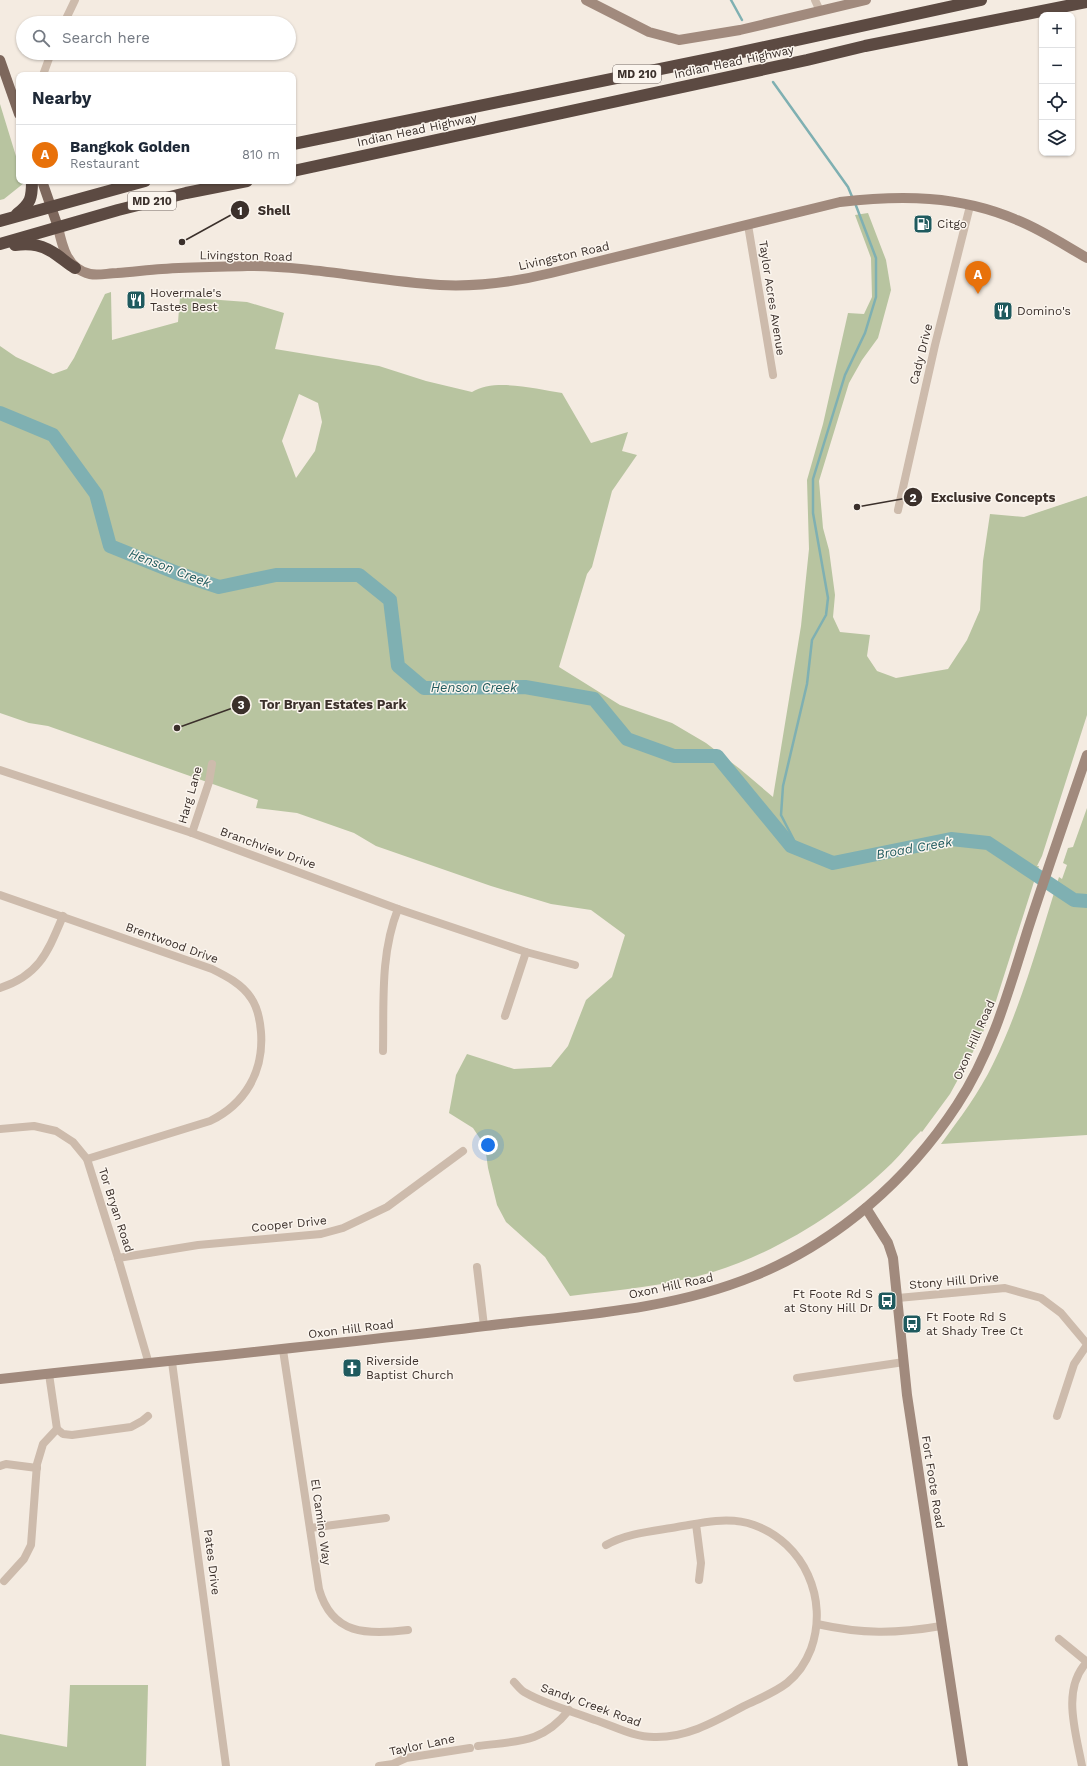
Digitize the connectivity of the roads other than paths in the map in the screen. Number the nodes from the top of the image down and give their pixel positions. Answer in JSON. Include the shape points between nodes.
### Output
{"nodes":[{"id":1,"x":75,"y":0,"type":"edge"},
{"id":2,"x":586,"y":0,"type":"edge"},
{"id":3,"x":815,"y":0,"type":"edge"},
{"id":4,"x":981,"y":0,"type":"edge"},
{"id":5,"x":860,"y":1,"type":"edge"},
{"id":6,"x":1087,"y":2,"type":"edge"},
{"id":7,"x":820,"y":11,"type":"junction"},
{"id":8,"x":67,"y":16,"type":"edge"},
{"id":9,"x":0,"y":60,"type":"edge"},
{"id":10,"x":48,"y":60,"type":"edge"},
{"id":11,"x":44,"y":72,"type":"edge"},
{"id":12,"x":16,"y":105,"type":"edge"},
{"id":13,"x":296,"y":143,"type":"edge"},
{"id":14,"x":296,"y":170,"type":"edge"},
{"id":15,"x":32,"y":184,"type":"edge"},
{"id":16,"x":43,"y":184,"type":"edge"},
{"id":17,"x":134,"y":184,"type":"edge"},
{"id":18,"x":232,"y":184,"type":"edge"},
{"id":19,"x":970,"y":206,"type":"junction"},
{"id":20,"x":51,"y":207,"type":"junction"},
{"id":21,"x":14,"y":216,"type":"junction"},
{"id":22,"x":0,"y":221,"type":"edge"},
{"id":23,"x":748,"y":224,"type":"junction"},
{"id":24,"x":58,"y":227,"type":"junction"},
{"id":25,"x":0,"y":244,"type":"edge"},
{"id":26,"x":0,"y":247,"type":"edge"},
{"id":27,"x":1087,"y":258,"type":"edge"},
{"id":28,"x":75,"y":268,"type":"junction"},
{"id":29,"x":773,"y":375,"type":"dead end"},
{"id":30,"x":898,"y":510,"type":"dead end"},
{"id":31,"x":1087,"y":755,"type":"edge"},
{"id":32,"x":212,"y":764,"type":"dead end"},
{"id":33,"x":0,"y":770,"type":"edge"},
{"id":34,"x":192,"y":833,"type":"junction"},
{"id":35,"x":0,"y":894,"type":"edge"},
{"id":36,"x":398,"y":909,"type":"junction"},
{"id":37,"x":63,"y":916,"type":"junction"},
{"id":38,"x":526,"y":952,"type":"junction"},
{"id":39,"x":575,"y":966,"type":"dead end"},
{"id":40,"x":0,"y":988,"type":"edge"},
{"id":41,"x":505,"y":1016,"type":"dead end"},
{"id":42,"x":383,"y":1051,"type":"dead end"},
{"id":43,"x":0,"y":1129,"type":"edge"},
{"id":44,"x":463,"y":1151,"type":"dead end"},
{"id":45,"x":87,"y":1159,"type":"junction"},
{"id":46,"x":866,"y":1208,"type":"junction"},
{"id":47,"x":118,"y":1258,"type":"junction"},
{"id":48,"x":477,"y":1267,"type":"dead end"},
{"id":49,"x":898,"y":1298,"type":"junction"},
{"id":50,"x":484,"y":1326,"type":"junction"},
{"id":51,"x":1087,"y":1345,"type":"edge"},
{"id":52,"x":283,"y":1350,"type":"junction"},
{"id":53,"x":172,"y":1362,"type":"junction"},
{"id":54,"x":904,"y":1362,"type":"junction"},
{"id":55,"x":149,"y":1364,"type":"junction"},
{"id":56,"x":49,"y":1374,"type":"junction"},
{"id":57,"x":797,"y":1378,"type":"dead end"},
{"id":58,"x":0,"y":1379,"type":"edge"},
{"id":59,"x":148,"y":1416,"type":"dead end"},
{"id":60,"x":1057,"y":1416,"type":"dead end"},
{"id":61,"x":57,"y":1428,"type":"junction"},
{"id":62,"x":0,"y":1466,"type":"edge"},
{"id":63,"x":37,"y":1468,"type":"junction"},
{"id":64,"x":386,"y":1518,"type":"dead end"},
{"id":65,"x":696,"y":1524,"type":"junction"},
{"id":66,"x":310,"y":1528,"type":"junction"},
{"id":67,"x":606,"y":1545,"type":"dead end"},
{"id":68,"x":699,"y":1580,"type":"dead end"},
{"id":69,"x":4,"y":1581,"type":"dead end"},
{"id":70,"x":817,"y":1624,"type":"junction"},
{"id":71,"x":940,"y":1626,"type":"junction"},
{"id":72,"x":408,"y":1630,"type":"dead end"},
{"id":73,"x":1059,"y":1639,"type":"dead end"},
{"id":74,"x":1087,"y":1662,"type":"edge"},
{"id":75,"x":514,"y":1682,"type":"dead end"},
{"id":76,"x":569,"y":1710,"type":"junction"},
{"id":77,"x":393,"y":1765,"type":"edge"},
{"id":78,"x":226,"y":1766,"type":"edge"},
{"id":79,"x":379,"y":1766,"type":"edge"},
{"id":80,"x":963,"y":1766,"type":"edge"},
{"id":81,"x":1082,"y":1766,"type":"edge"}],
"edges":[{"from":1,"to":8,"type":"street"},
{"from":2,"to":7,"type":"main road","via":[[649,32],[679,40],[740,30]]},
{"from":3,"to":7,"type":"street"},
{"from":4,"to":13,"type":"highway","name":"Indian Head Highway","number":"MD 210","via":[[719,57]]},
{"from":5,"to":7,"type":"main road"},
{"from":6,"to":14,"type":"highway","name":"Indian Head Highway","number":"MD 210","via":[[865,46]]},
{"from":9,"to":12,"type":"main road"},
{"from":10,"to":11,"type":"street"},
{"from":15,"to":21,"type":"highway","via":[[32,197],[26,207]]},
{"from":16,"to":20,"type":"main road"},
{"from":17,"to":20,"type":"highway","number":"MD 210"},
{"from":18,"to":24,"type":"highway","number":"MD 210","via":[[186,193]]},
{"from":19,"to":23,"type":"main road","name":"Livingston Road","via":[[941,199],[914,197],[869,199]]},
{"from":19,"to":27,"type":"main road","name":"Livingston Road","via":[[1018,220]]},
{"from":19,"to":30,"type":"street","name":"Cady Drive"},
{"from":20,"to":21,"type":"highway","number":"MD 210"},
{"from":20,"to":24,"type":"main road"},
{"from":21,"to":22,"type":"highway","number":"MD 210"},
{"from":23,"to":28,"type":"main road","name":"Livingston Road","via":[[537,277],[487,284],[440,285],[249,266],[163,269],[103,275],[90,274]]},
{"from":23,"to":29,"type":"street","name":"Taylor Acres Avenue"},
{"from":24,"to":25,"type":"highway","number":"MD 210"},
{"from":24,"to":28,"type":"main road","via":[[61,244]]},
{"from":26,"to":28,"type":"highway","via":[[37,244]]},
{"from":31,"to":46,"type":"main road","name":"Oxon Hill Road","via":[[1001,1015],[970,1084],[937,1134]]},
{"from":32,"to":34,"type":"street","name":"Harg Lane","via":[[209,782]]},
{"from":33,"to":34,"type":"street","name":"Branchview Drive"},
{"from":34,"to":36,"type":"street","name":"Branchview Drive"},
{"from":35,"to":37,"type":"street","name":"Brentwood Drive"},
{"from":36,"to":38,"type":"street","name":"Branchview Drive"},
{"from":36,"to":42,"type":"street","via":[[387,948]]},
{"from":37,"to":40,"type":"street","via":[[46,952],[33,970],[20,980]]},
{"from":37,"to":45,"type":"street","name":"Brentwood Drive","via":[[193,961],[230,978],[251,997],[260,1024],[261,1057],[256,1073],[246,1093],[223,1115],[196,1126]]},
{"from":38,"to":39,"type":"street","name":"Branchview Drive"},
{"from":38,"to":41,"type":"street"},
{"from":43,"to":45,"type":"street","name":"Tor Bryan Road","via":[[34,1126],[56,1130],[73,1142]]},
{"from":44,"to":47,"type":"street","name":"Cooper Drive","via":[[387,1207],[343,1228],[321,1234],[198,1245]]},
{"from":45,"to":47,"type":"street","name":"Tor Bryan Road"},
{"from":46,"to":49,"type":"main road","name":"Fort Foote Road","via":[[888,1243],[893,1258]]},
{"from":46,"to":50,"type":"main road","name":"Oxon Hill Road","via":[[788,1260],[708,1293],[630,1309]]},
{"from":47,"to":55,"type":"street","name":"Tor Bryan Road"},
{"from":48,"to":50,"type":"street"},
{"from":49,"to":51,"type":"street","name":"Stony Hill Drive","via":[[1005,1288],[1041,1298],[1061,1313]]},
{"from":49,"to":54,"type":"main road","name":"Fort Foote Road"},
{"from":50,"to":52,"type":"main road","name":"Oxon Hill Road"},
{"from":51,"to":60,"type":"street","via":[[1074,1364]]},
{"from":52,"to":53,"type":"main road","name":"Oxon Hill Road"},
{"from":52,"to":66,"type":"street","name":"El Camino Way"},
{"from":53,"to":55,"type":"main road","name":"Oxon Hill Road"},
{"from":53,"to":78,"type":"street","name":"Pates Drive"},
{"from":54,"to":57,"type":"street"},
{"from":54,"to":71,"type":"main road","name":"Fort Foote Road"},
{"from":55,"to":56,"type":"main road","name":"Oxon Hill Road"},
{"from":56,"to":58,"type":"main road","name":"Oxon Hill Road"},
{"from":56,"to":61,"type":"street"},
{"from":59,"to":61,"type":"street","via":[[131,1427],[72,1435],[63,1434]]},
{"from":61,"to":63,"type":"street","via":[[43,1444]]},
{"from":62,"to":63,"type":"street","via":[[6,1464]]},
{"from":63,"to":69,"type":"street","via":[[31,1545],[24,1559]]},
{"from":64,"to":66,"type":"street"},
{"from":65,"to":67,"type":"street","name":"Sandy Creek Road","via":[[629,1536]]},
{"from":65,"to":68,"type":"street","via":[[701,1563]]},
{"from":65,"to":70,"type":"street","name":"Sandy Creek Road","via":[[716,1521],[743,1522],[759,1527],[780,1539],[798,1557],[811,1582],[815,1595]]},
{"from":66,"to":72,"type":"street","name":"El Camino Way","via":[[319,1589],[331,1616],[350,1628],[365,1631]]},
{"from":70,"to":71,"type":"street","via":[[860,1632],[911,1631]]},
{"from":70,"to":76,"type":"street","name":"Sandy Creek Road","via":[[806,1660],[787,1683],[692,1732],[672,1736],[642,1736]]},
{"from":71,"to":80,"type":"main road","name":"Fort Foote Road"},
{"from":73,"to":74,"type":"street"},
{"from":74,"to":81,"type":"street","via":[[1076,1677],[1072,1701]]},
{"from":75,"to":76,"type":"street","name":"Sandy Creek Road","via":[[524,1692]]},
{"from":76,"to":77,"type":"street","name":"Taylor Lane","via":[[556,1725],[539,1735],[513,1742],[406,1758]]},
{"from":77,"to":79,"type":"street","name":"Taylor Lane"}]}
